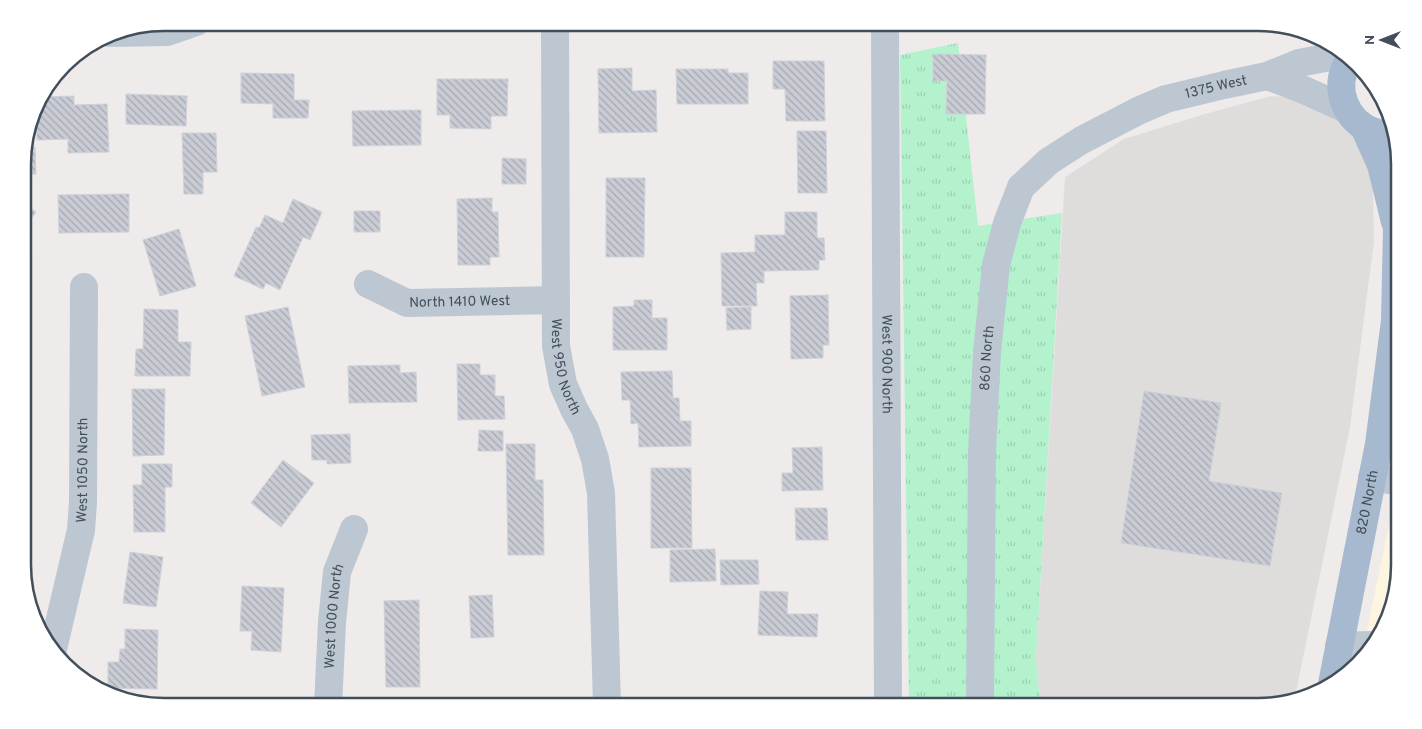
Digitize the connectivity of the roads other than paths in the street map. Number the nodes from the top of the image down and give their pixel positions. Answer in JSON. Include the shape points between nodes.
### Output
{"nodes":[{"id":1,"x":885,"y":31,"type":"edge"},
{"id":2,"x":154,"y":32,"type":"edge"},
{"id":3,"x":167,"y":32,"type":"edge"},
{"id":4,"x":555,"y":32,"type":"edge"},
{"id":5,"x":1335,"y":56,"type":"edge"},
{"id":6,"x":1347,"y":66,"type":"edge"},
{"id":7,"x":1267,"y":76,"type":"junction"},
{"id":8,"x":1166,"y":100,"type":"joint"},
{"id":9,"x":1346,"y":109,"type":"junction"},
{"id":10,"x":1365,"y":129,"type":"junction"},
{"id":11,"x":1387,"y":136,"type":"edge"},
{"id":12,"x":1391,"y":194,"type":"edge"},
{"id":13,"x":368,"y":284,"type":"dead end"},
{"id":14,"x":84,"y":287,"type":"dead end"},
{"id":15,"x":556,"y":300,"type":"junction"},
{"id":16,"x":1391,"y":350,"type":"edge"},
{"id":17,"x":1372,"y":478,"type":"junction"},
{"id":18,"x":1391,"y":480,"type":"edge"},
{"id":19,"x":354,"y":529,"type":"dead end"},
{"id":20,"x":55,"y":640,"type":"edge"},
{"id":21,"x":1354,"y":656,"type":"edge"},
{"id":22,"x":1339,"y":666,"type":"edge"},
{"id":23,"x":888,"y":697,"type":"edge"},
{"id":24,"x":980,"y":697,"type":"edge"},
{"id":25,"x":328,"y":698,"type":"edge"},
{"id":26,"x":607,"y":698,"type":"edge"}],
"edges":[{"from":1,"to":23,"type":"street","name":"West 900 North"},
{"from":2,"to":3,"type":"street"},
{"from":4,"to":15,"type":"street","name":"West 950 North"},
{"from":5,"to":7,"type":"street","name":"1375 West","via":[[1299,63]]},
{"from":6,"to":9,"type":"main road","via":[[1342,79]]},
{"from":7,"to":8,"type":"street","name":"1375 West"},
{"from":7,"to":9,"type":"street","name":"1375 West"},
{"from":8,"to":24,"type":"street","name":"860 North","via":[[1140,110],[1049,161],[1021,187],[1007,223],[996,265],[982,452]]},
{"from":9,"to":10,"type":"main road","name":"820 North"},
{"from":10,"to":11,"type":"main road","name":"820 North"},
{"from":10,"to":12,"type":"main road","name":"820 North"},
{"from":13,"to":15,"type":"street","name":"North 1410 West","via":[[407,303]]},
{"from":14,"to":20,"type":"street","name":"West 1050 North","via":[[81,530]]},
{"from":15,"to":26,"type":"street","name":"West 950 North","via":[[556,346],[563,384],[585,429],[601,493]]},
{"from":16,"to":17,"type":"main road","name":"820 North"},
{"from":17,"to":18,"type":"street"},
{"from":17,"to":22,"type":"main road","name":"820 North"},
{"from":19,"to":25,"type":"street","name":"West 1000 North","via":[[337,572]]},
{"from":21,"to":22,"type":"street"}]}
